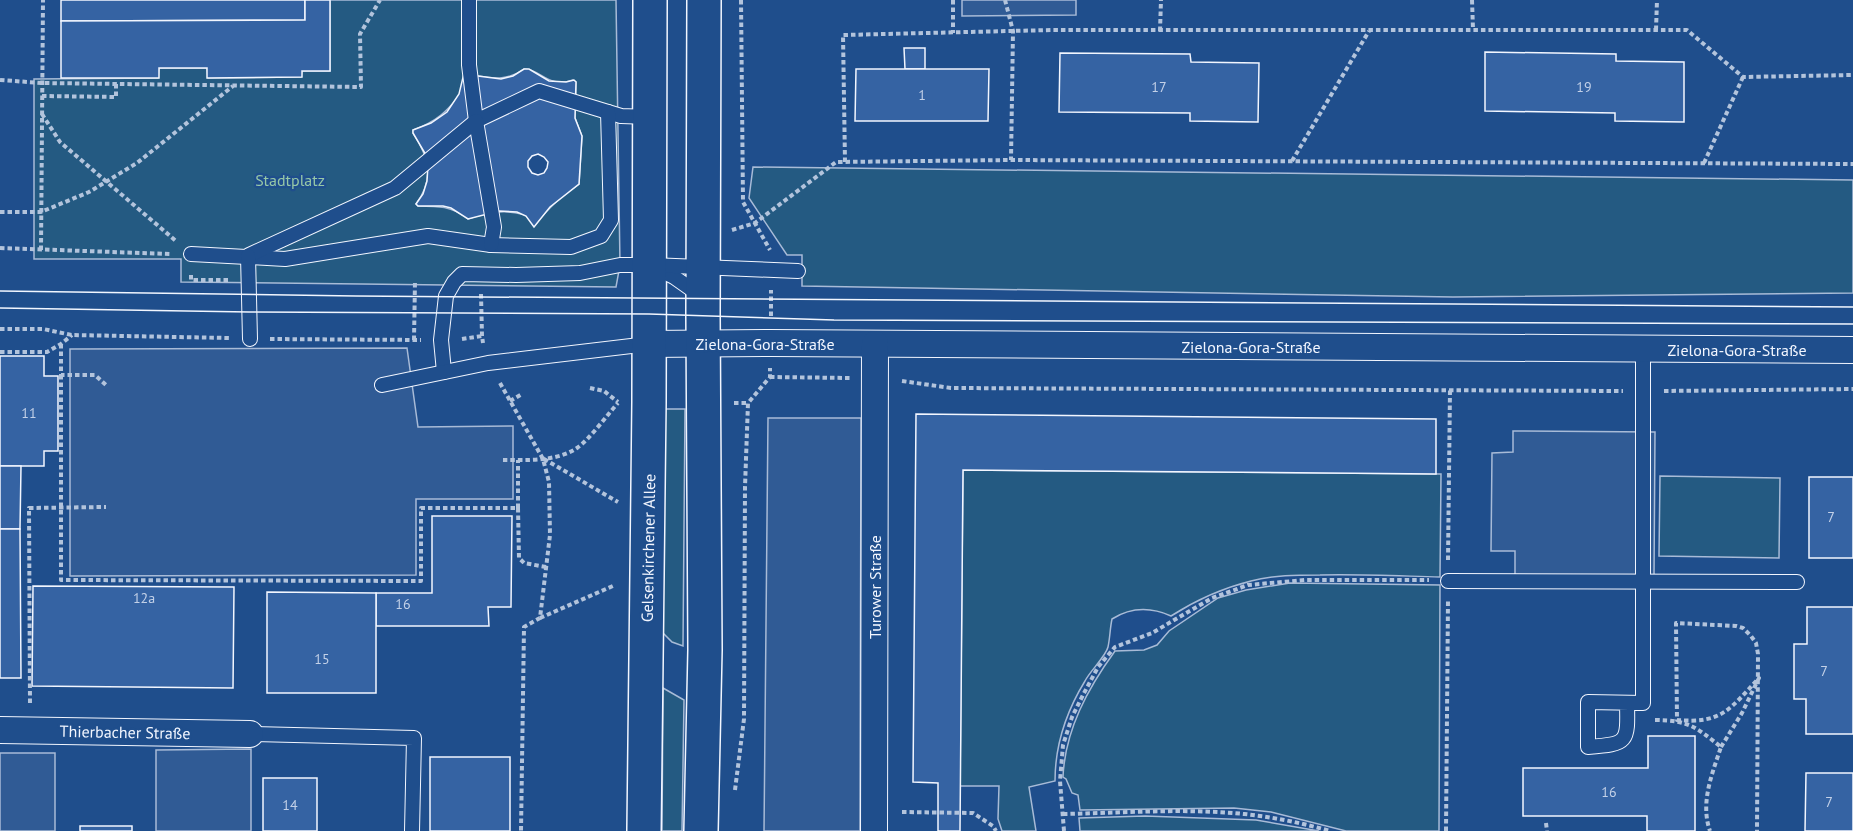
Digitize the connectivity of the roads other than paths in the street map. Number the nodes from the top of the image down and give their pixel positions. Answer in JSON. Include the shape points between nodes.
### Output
{"nodes":[{"id":1,"x":469,"y":0,"type":"edge"},
{"id":2,"x":650,"y":0,"type":"edge"},
{"id":3,"x":704,"y":0,"type":"edge"},
{"id":4,"x":608,"y":112,"type":"junction"},
{"id":5,"x":650,"y":117,"type":"junction"},
{"id":6,"x":476,"y":121,"type":"junction"},
{"id":7,"x":491,"y":245,"type":"junction"},
{"id":8,"x":191,"y":254,"type":"road end"},
{"id":9,"x":248,"y":256,"type":"junction"},
{"id":10,"x":650,"y":265,"type":"junction"},
{"id":11,"x":798,"y":271,"type":"dead end"},
{"id":12,"x":703,"y":282,"type":"junction"},
{"id":13,"x":250,"y":339,"type":"road end"},
{"id":14,"x":648,"y":344,"type":"junction"},
{"id":15,"x":704,"y":344,"type":"junction"},
{"id":16,"x":875,"y":344,"type":"junction"},
{"id":17,"x":1643,"y":350,"type":"junction"},
{"id":18,"x":1853,"y":350,"type":"edge"},
{"id":19,"x":444,"y":372,"type":"junction"},
{"id":20,"x":382,"y":385,"type":"dead end"},
{"id":21,"x":1448,"y":580,"type":"road end"},
{"id":22,"x":1644,"y":582,"type":"junction"},
{"id":23,"x":1797,"y":582,"type":"dead end"},
{"id":24,"x":1627,"y":703,"type":"junction"},
{"id":25,"x":0,"y":730,"type":"edge"},
{"id":26,"x":250,"y":734,"type":"joint"},
{"id":27,"x":874,"y":822,"type":"edge"},
{"id":28,"x":412,"y":831,"type":"edge"},
{"id":29,"x":644,"y":831,"type":"edge"},
{"id":30,"x":701,"y":831,"type":"edge"}],
"edges":[{"from":1,"to":6,"type":"lane","via":[[469,65]]},
{"from":2,"to":5,"type":"main road","name":"Gelsenkirchener Allee"},
{"from":3,"to":12,"type":"main road"},
{"from":4,"to":5,"type":"lane"},
{"from":4,"to":6,"type":"lane","via":[[539,91]]},
{"from":4,"to":7,"type":"lane","via":[[611,220],[601,236],[572,247]]},
{"from":5,"to":10,"type":"main road","name":"Gelsenkirchener Allee"},
{"from":6,"to":7,"type":"lane","via":[[494,227]]},
{"from":6,"to":9,"type":"lane","via":[[395,188]]},
{"from":7,"to":9,"type":"lane","via":[[428,236],[285,259]]},
{"from":8,"to":9,"type":"lane"},
{"from":9,"to":13,"type":"lane"},
{"from":10,"to":12,"type":"lane"},
{"from":10,"to":12,"type":"lane","via":[[674,277]]},
{"from":10,"to":14,"type":"main road","name":"Gelsenkirchener Allee"},
{"from":10,"to":19,"type":"lane","via":[[620,265],[580,273],[462,274],[446,296],[441,340]]},
{"from":11,"to":12,"type":"lane"},
{"from":12,"to":15,"type":"main road"},
{"from":14,"to":15,"type":"street","name":"Zielona-Gora-Straße"},
{"from":14,"to":19,"type":"lane"},
{"from":14,"to":29,"type":"main road","name":"Gelsenkirchener Allee"},
{"from":15,"to":16,"type":"street","name":"Zielona-Gora-Straße"},
{"from":15,"to":30,"type":"main road"},
{"from":16,"to":17,"type":"street","name":"Zielona-Gora-Straße"},
{"from":16,"to":27,"type":"street","name":"Turower Straße"},
{"from":17,"to":18,"type":"street","name":"Zielona-Gora-Straße"},
{"from":17,"to":22,"type":"lane"},
{"from":19,"to":20,"type":"lane"},
{"from":21,"to":22,"type":"lane"},
{"from":22,"to":23,"type":"lane"},
{"from":22,"to":24,"type":"lane","via":[[1643,703]]},
{"from":24,"to":24,"type":"lane","via":[[1588,702],[1588,747],[1617,745],[1627,732]]},
{"from":25,"to":26,"type":"street","name":"Thierbacher Straße"},
{"from":26,"to":28,"type":"lane","via":[[414,738]]}]}
